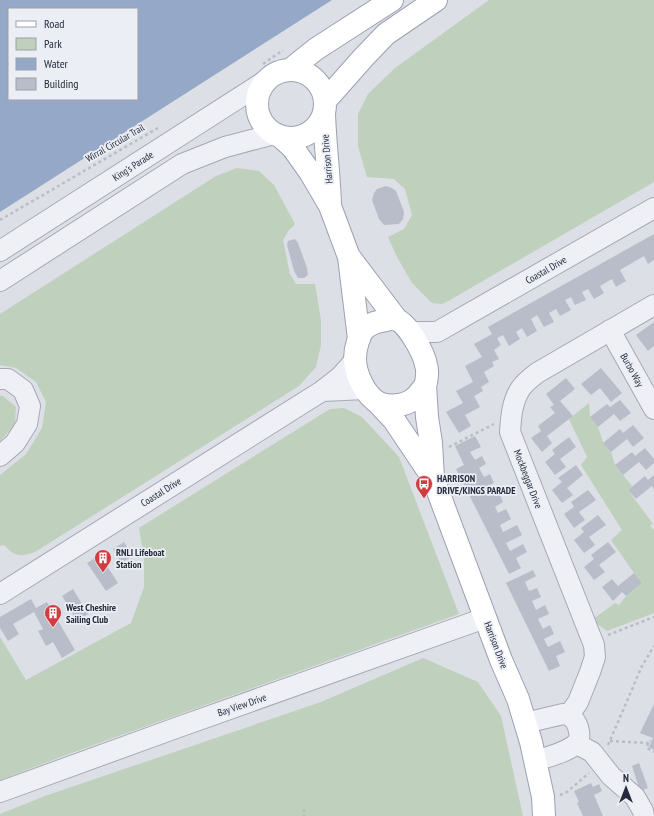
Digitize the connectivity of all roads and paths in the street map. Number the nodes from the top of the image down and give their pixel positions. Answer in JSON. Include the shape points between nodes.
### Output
{"nodes":[{"id":1,"x":392,"y":0,"type":"edge"},
{"id":2,"x":436,"y":0,"type":"edge"},
{"id":3,"x":291,"y":69,"type":"junction"},
{"id":4,"x":265,"y":81,"type":"junction"},
{"id":5,"x":325,"y":107,"type":"junction"},
{"id":6,"x":159,"y":127,"type":"dead end"},
{"id":7,"x":277,"y":135,"type":"junction"},
{"id":8,"x":330,"y":206,"type":"junction"},
{"id":9,"x":654,"y":208,"type":"edge"},
{"id":10,"x":0,"y":220,"type":"edge"},
{"id":11,"x":0,"y":251,"type":"edge"},
{"id":12,"x":349,"y":257,"type":"junction"},
{"id":13,"x":0,"y":281,"type":"edge"},
{"id":14,"x":654,"y":305,"type":"edge"},
{"id":15,"x":403,"y":326,"type":"junction"},
{"id":16,"x":610,"y":330,"type":"junction"},
{"id":17,"x":437,"y":332,"type":"junction"},
{"id":18,"x":359,"y":339,"type":"junction"},
{"id":19,"x":355,"y":360,"type":"junction"},
{"id":20,"x":426,"y":375,"type":"junction"},
{"id":21,"x":0,"y":378,"type":"edge"},
{"id":22,"x":322,"y":391,"type":"junction"},
{"id":23,"x":372,"y":396,"type":"junction"},
{"id":24,"x":654,"y":409,"type":"edge"},
{"id":25,"x":511,"y":416,"type":"junction"},
{"id":26,"x":0,"y":456,"type":"edge"},
{"id":27,"x":432,"y":456,"type":"junction"},
{"id":28,"x":433,"y":478,"type":"junction"},
{"id":29,"x":0,"y":594,"type":"edge"},
{"id":30,"x":654,"y":617,"type":"edge"},
{"id":31,"x":485,"y":618,"type":"junction"},
{"id":32,"x":592,"y":641,"type":"junction"},
{"id":33,"x":654,"y":646,"type":"edge"},
{"id":34,"x":568,"y":715,"type":"junction"},
{"id":35,"x":525,"y":723,"type":"junction"},
{"id":36,"x":610,"y":741,"type":"junction"},
{"id":37,"x":651,"y":741,"type":"dead end"},
{"id":38,"x":648,"y":743,"type":"junction"},
{"id":39,"x":577,"y":744,"type":"junction"},
{"id":40,"x":654,"y":752,"type":"edge"},
{"id":41,"x":535,"y":761,"type":"junction"},
{"id":42,"x":601,"y":763,"type":"junction"},
{"id":43,"x":0,"y":792,"type":"edge"},
{"id":44,"x":544,"y":809,"type":"edge"},
{"id":45,"x":304,"y":810,"type":"dead end"},
{"id":46,"x":304,"y":816,"type":"edge"},
{"id":47,"x":644,"y":816,"type":"edge"}],
"edges":[{"from":1,"to":3,"type":"main road","via":[[316,49]]},
{"from":2,"to":5,"type":"main road","via":[[386,34],[363,58]]},
{"from":3,"to":4,"type":"main road","via":[[272,74]]},
{"from":3,"to":5,"type":"main road","via":[[310,75],[318,82],[323,91]]},
{"from":4,"to":7,"type":"main road","via":[[257,99],[257,109],[266,127]]},
{"from":4,"to":11,"type":"street","name":"King's Parade"},
{"from":5,"to":7,"type":"main road","via":[[319,123],[312,131],[291,138]]},
{"from":5,"to":8,"type":"main road","name":"Harrison Drive"},
{"from":6,"to":10,"type":"path","name":"Wirral Circular Trail"},
{"from":7,"to":8,"type":"main road","name":"Harrison Drive","via":[[293,148]]},
{"from":7,"to":13,"type":"street","via":[[225,147],[182,164]]},
{"from":8,"to":12,"type":"main road","name":"Harrison Drive"},
{"from":9,"to":17,"type":"street","name":"Coastal Drive"},
{"from":12,"to":15,"type":"main road","name":"Harrison Drive"},
{"from":12,"to":18,"type":"main road","name":"Harrison Drive"},
{"from":14,"to":16,"type":"street","name":"Mockbeggar Drive"},
{"from":15,"to":17,"type":"street","name":"Coastal Drive"},
{"from":15,"to":18,"type":"main road","via":[[391,319],[377,321],[363,330]]},
{"from":15,"to":20,"type":"main road","via":[[418,345]]},
{"from":16,"to":24,"type":"street","name":"Burbo Way"},
{"from":16,"to":25,"type":"street","name":"Mockbeggar Drive","via":[[537,373],[522,387],[515,399]]},
{"from":17,"to":20,"type":"street"},
{"from":18,"to":19,"type":"main road"},
{"from":19,"to":22,"type":"street","name":"Coastal Drive","via":[[340,377]]},
{"from":19,"to":23,"type":"main road","via":[[356,371]]},
{"from":20,"to":23,"type":"main road","via":[[415,398],[407,404],[388,406]]},
{"from":20,"to":27,"type":"main road","name":"Harrison Drive","via":[[427,417]]},
{"from":21,"to":26,"type":"street","via":[[8,379],[23,390],[30,406],[27,424],[15,444]]},
{"from":22,"to":23,"type":"street"},
{"from":22,"to":29,"type":"street","name":"Coastal Drive"},
{"from":23,"to":28,"type":"main road","name":"Harrison Drive","via":[[394,420]]},
{"from":25,"to":27,"type":"path"},
{"from":25,"to":32,"type":"street","name":"Mockbeggar Drive","via":[[510,432]]},
{"from":27,"to":28,"type":"main road","name":"Harrison Drive"},
{"from":28,"to":31,"type":"main road","name":"Harrison Drive"},
{"from":30,"to":32,"type":"path"},
{"from":31,"to":35,"type":"main road","name":"Harrison Drive","via":[[518,699]]},
{"from":31,"to":43,"type":"street","name":"Bay View Drive"},
{"from":32,"to":34,"type":"street","name":"Mockbeggar Drive","via":[[595,657],[578,702]]},
{"from":33,"to":36,"type":"path","via":[[642,666]]},
{"from":34,"to":35,"type":"street"},
{"from":34,"to":39,"type":"street","via":[[575,719],[580,738]]},
{"from":35,"to":41,"type":"main road","name":"Harrison Drive"},
{"from":36,"to":38,"type":"path"},
{"from":36,"to":42,"type":"path"},
{"from":37,"to":38,"type":"path"},
{"from":38,"to":40,"type":"path","via":[[647,748]]},
{"from":39,"to":41,"type":"street"},
{"from":39,"to":42,"type":"street","via":[[592,752]]},
{"from":41,"to":44,"type":"main road","name":"Harrison Drive"},
{"from":42,"to":44,"type":"path"},
{"from":42,"to":47,"type":"street","via":[[611,776],[635,797]]},
{"from":45,"to":46,"type":"path"}]}
